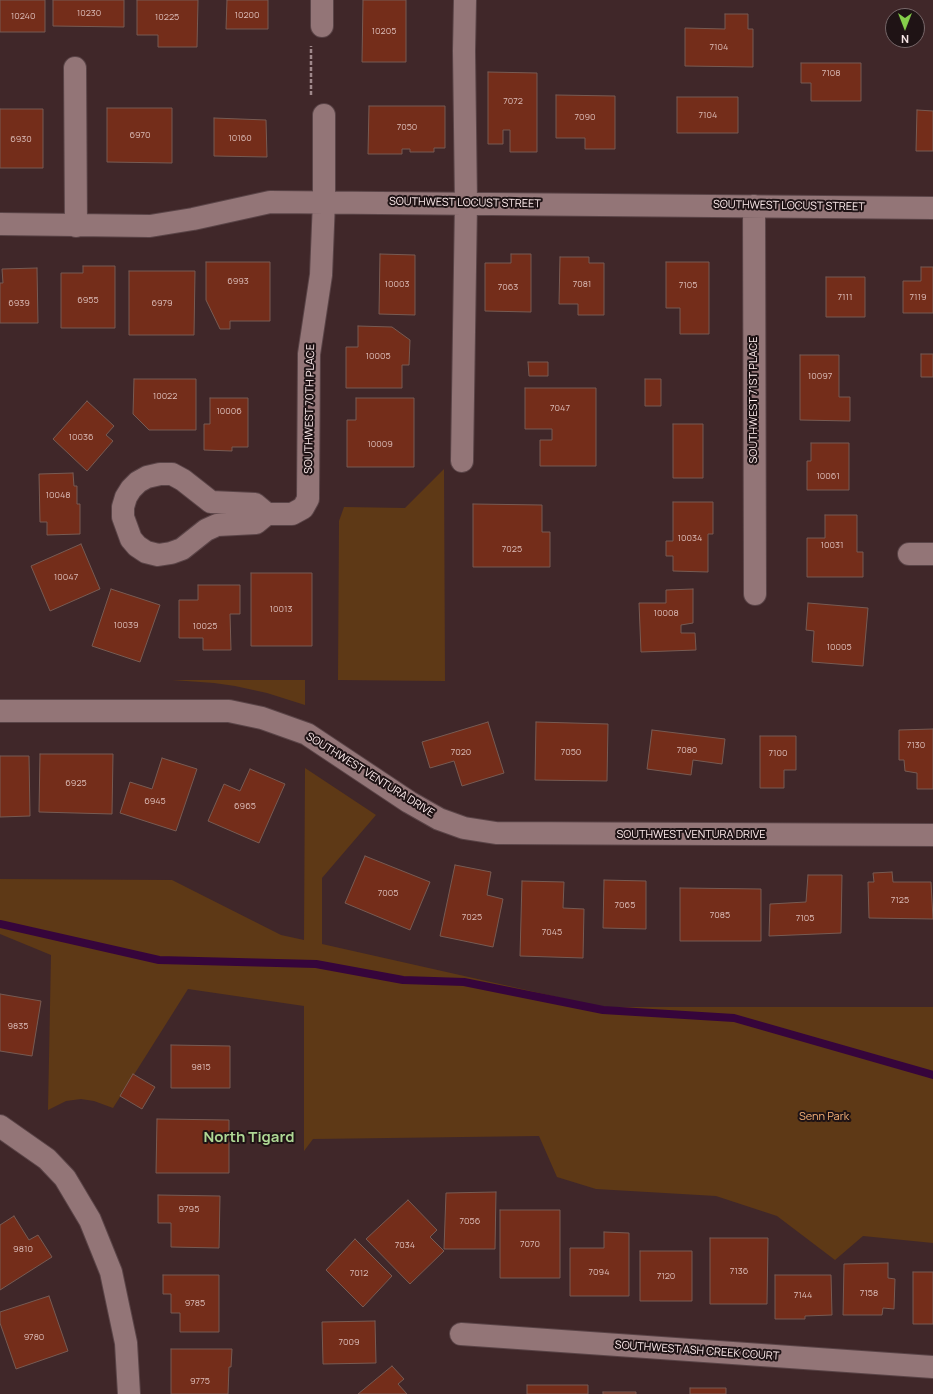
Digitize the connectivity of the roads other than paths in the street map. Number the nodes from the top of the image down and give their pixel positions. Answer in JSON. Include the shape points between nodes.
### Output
{"nodes":[{"id":1,"x":322,"y":0,"type":"edge"},
{"id":2,"x":465,"y":0,"type":"edge"},
{"id":3,"x":322,"y":26,"type":"road end"},
{"id":4,"x":75,"y":68,"type":"dead end"},
{"id":5,"x":324,"y":115,"type":"road end"},
{"id":6,"x":324,"y":201,"type":"junction"},
{"id":7,"x":466,"y":203,"type":"junction"},
{"id":8,"x":754,"y":206,"type":"junction"},
{"id":9,"x":933,"y":208,"type":"edge"},
{"id":10,"x":0,"y":224,"type":"edge"},
{"id":11,"x":76,"y":226,"type":"junction"},
{"id":12,"x":462,"y":461,"type":"dead end"},
{"id":13,"x":267,"y":514,"type":"junction"},
{"id":14,"x":909,"y":554,"type":"dead end"},
{"id":15,"x":933,"y":554,"type":"edge"},
{"id":16,"x":755,"y":594,"type":"dead end"},
{"id":17,"x":0,"y":711,"type":"edge"},
{"id":18,"x":933,"y":835,"type":"edge"},
{"id":19,"x":0,"y":1126,"type":"edge"},
{"id":20,"x":461,"y":1334,"type":"dead end"},
{"id":21,"x":933,"y":1367,"type":"edge"},
{"id":22,"x":128,"y":1394,"type":"edge"}],
"edges":[{"from":1,"to":3,"type":"street"},
{"from":2,"to":7,"type":"street"},
{"from":4,"to":11,"type":"street"},
{"from":5,"to":6,"type":"street","name":"SOUTHWEST 70TH PLACE"},
{"from":6,"to":7,"type":"street","name":"SOUTHWEST LOCUST STREET"},
{"from":6,"to":11,"type":"street","name":"SOUTHWEST LOCUST STREET","via":[[270,202],[150,226]]},
{"from":6,"to":13,"type":"street","name":"SOUTHWEST 70TH PLACE","via":[[321,275],[309,354],[308,499],[303,508],[292,514]]},
{"from":7,"to":8,"type":"street","name":"SOUTHWEST LOCUST STREET"},
{"from":7,"to":12,"type":"street"},
{"from":8,"to":9,"type":"street","name":"SOUTHWEST LOCUST STREET"},
{"from":8,"to":16,"type":"street","name":"SOUTHWEST 71ST PLACE"},
{"from":10,"to":11,"type":"street","name":"SOUTHWEST LOCUST STREET"},
{"from":13,"to":13,"type":"street","name":"SOUTHWEST 70TH PLACE","via":[[254,504],[211,502],[183,480],[172,474],[160,474],[147,477],[131,489],[124,502],[122,517],[131,539],[137,546],[158,555],[182,549],[202,532],[217,525],[256,523]]},
{"from":14,"to":15,"type":"street"},
{"from":17,"to":18,"type":"street","name":"SOUTHWEST VENTURA DRIVE","via":[[229,711],[262,718],[307,734],[439,819],[464,828],[496,833]]},
{"from":19,"to":22,"type":"street","via":[[47,1159],[65,1178],[90,1220],[111,1272],[126,1344]]},
{"from":20,"to":21,"type":"street","name":"SOUTHWEST ASH CREEK COURT"}]}
